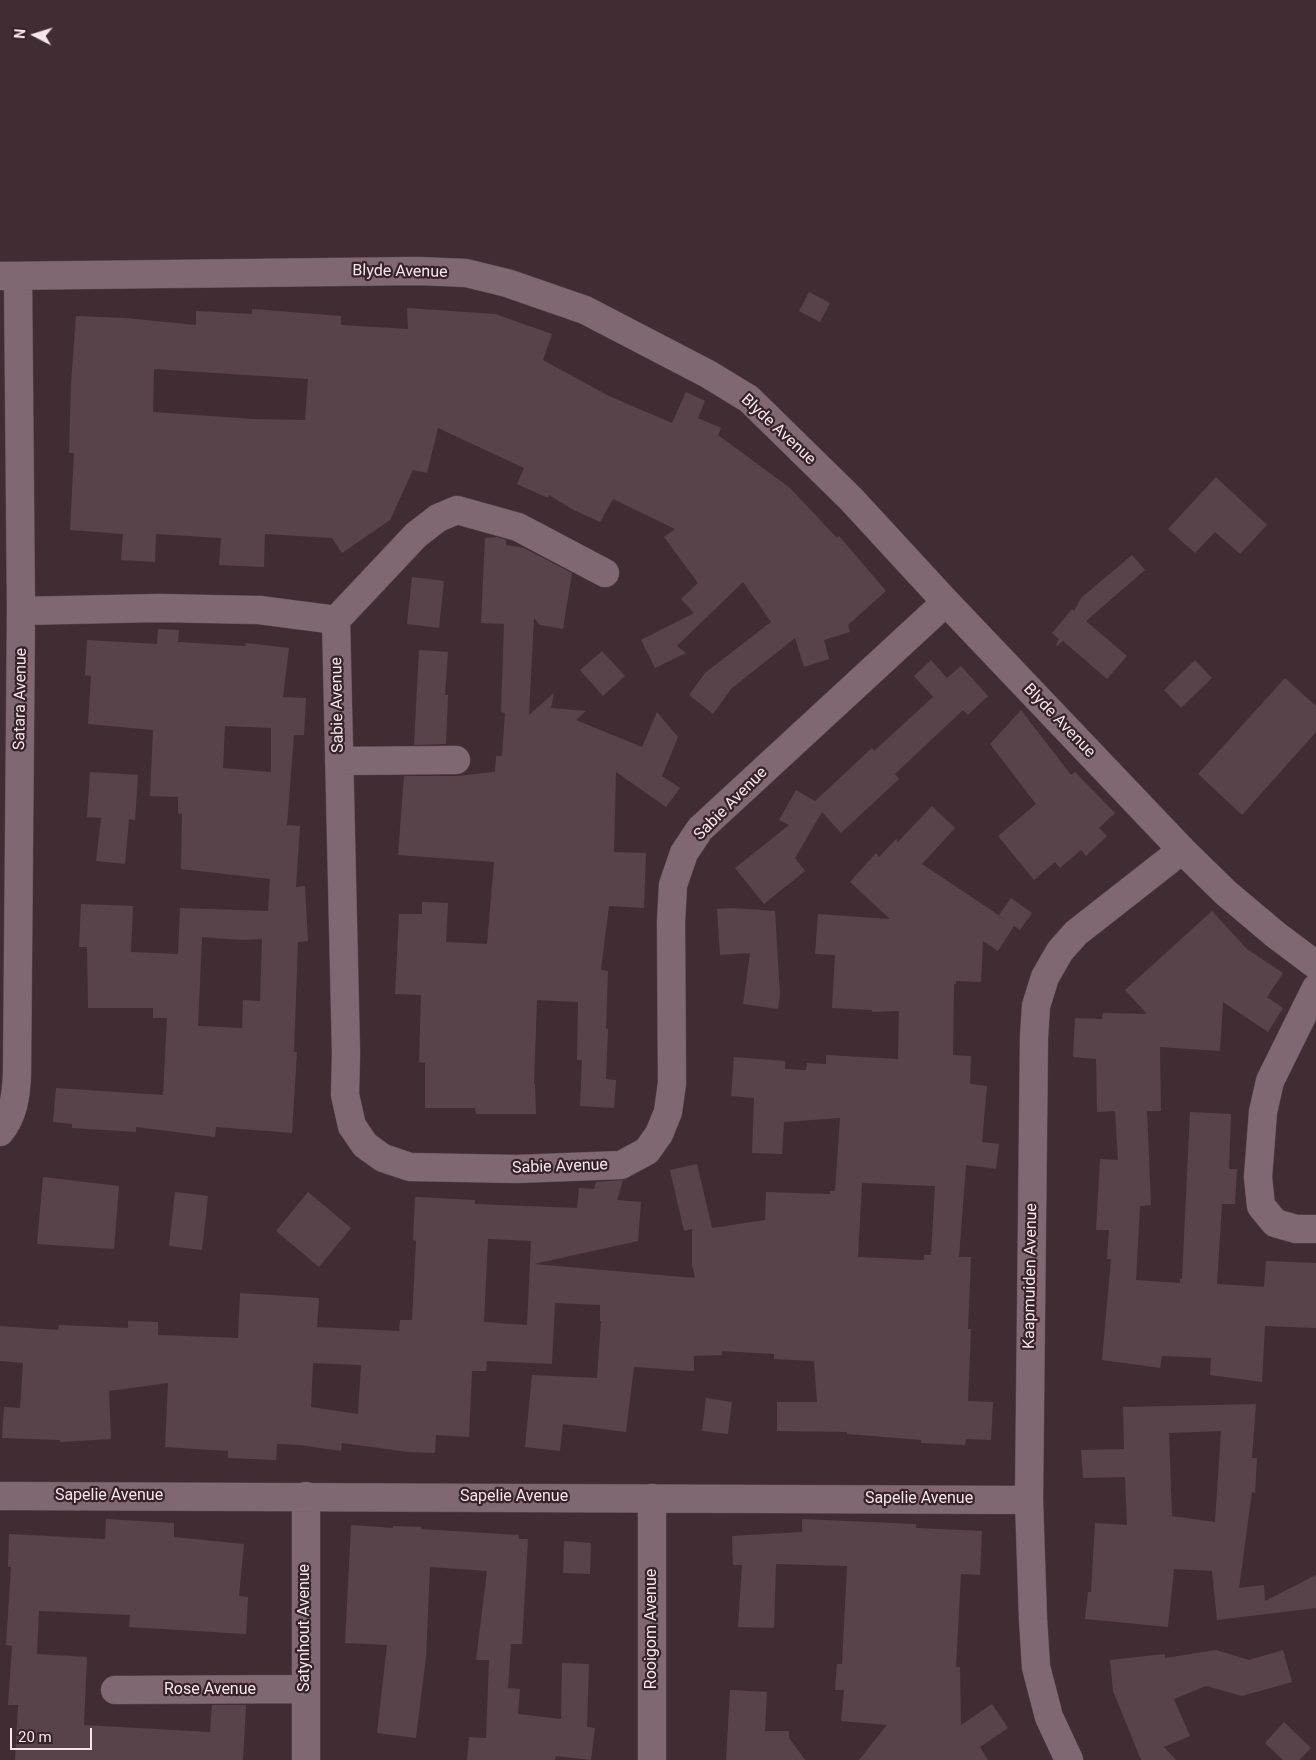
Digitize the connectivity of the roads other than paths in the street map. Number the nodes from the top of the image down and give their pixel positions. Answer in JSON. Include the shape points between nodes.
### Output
{"nodes":[{"id":1,"x":9,"y":276,"type":"edge"},
{"id":2,"x":605,"y":573,"type":"dead end"},
{"id":3,"x":946,"y":602,"type":"junction"},
{"id":4,"x":22,"y":611,"type":"junction"},
{"id":5,"x":336,"y":620,"type":"junction"},
{"id":6,"x":456,"y":760,"type":"dead end"},
{"id":7,"x":339,"y":761,"type":"junction"},
{"id":8,"x":1182,"y":850,"type":"junction"},
{"id":9,"x":1316,"y":965,"type":"edge"},
{"id":10,"x":1316,"y":988,"type":"edge"},
{"id":11,"x":4,"y":1127,"type":"edge"},
{"id":12,"x":1316,"y":1229,"type":"edge"},
{"id":13,"x":0,"y":1496,"type":"edge"},
{"id":14,"x":306,"y":1496,"type":"junction"},
{"id":15,"x":652,"y":1498,"type":"junction"},
{"id":16,"x":1029,"y":1500,"type":"junction"},
{"id":17,"x":115,"y":1690,"type":"dead end"},
{"id":18,"x":305,"y":1690,"type":"junction"},
{"id":19,"x":306,"y":1760,"type":"edge"},
{"id":20,"x":652,"y":1760,"type":"edge"},
{"id":21,"x":1069,"y":1760,"type":"edge"}],
"edges":[{"from":1,"to":3,"type":"street","name":"Blyde Avenue","via":[[418,271],[466,273],[537,292],[585,310],[749,399],[851,499]]},
{"from":1,"to":4,"type":"street","name":"Satara Avenue"},
{"from":2,"to":5,"type":"street","via":[[518,527],[457,510],[438,518],[416,535]]},
{"from":3,"to":7,"type":"street","name":"Sabie Avenue","via":[[700,829],[684,853],[673,885],[672,1083],[668,1112],[659,1134],[647,1151],[621,1165],[517,1169],[410,1167],[383,1158],[365,1145],[352,1126],[345,1095]]},
{"from":3,"to":8,"type":"street","name":"Blyde Avenue"},
{"from":4,"to":5,"type":"street","via":[[259,610]]},
{"from":4,"to":11,"type":"street","name":"Satara Avenue","via":[[16,1096]]},
{"from":5,"to":7,"type":"street","name":"Sabie Avenue"},
{"from":6,"to":7,"type":"street"},
{"from":8,"to":9,"type":"street","name":"Blyde Avenue","via":[[1226,893]]},
{"from":8,"to":16,"type":"street","name":"Kaapmuiden Avenue","via":[[1076,933],[1060,951],[1045,977],[1036,1006]]},
{"from":10,"to":12,"type":"street","via":[[1270,1081],[1263,1112],[1258,1177],[1261,1206],[1275,1223]]},
{"from":13,"to":14,"type":"street","name":"Sapelie Avenue"},
{"from":14,"to":15,"type":"street","name":"Sapelie Avenue"},
{"from":14,"to":18,"type":"street","name":"Satynhout Avenue"},
{"from":15,"to":16,"type":"street","name":"Sapelie Avenue"},
{"from":15,"to":20,"type":"street","name":"Rooigom Avenue"},
{"from":16,"to":21,"type":"street","name":"Kaapmuiden Avenue","via":[[1036,1667],[1049,1717]]},
{"from":17,"to":18,"type":"street","name":"Rose Avenue"},
{"from":18,"to":19,"type":"street","name":"Satynhout Avenue"}]}
